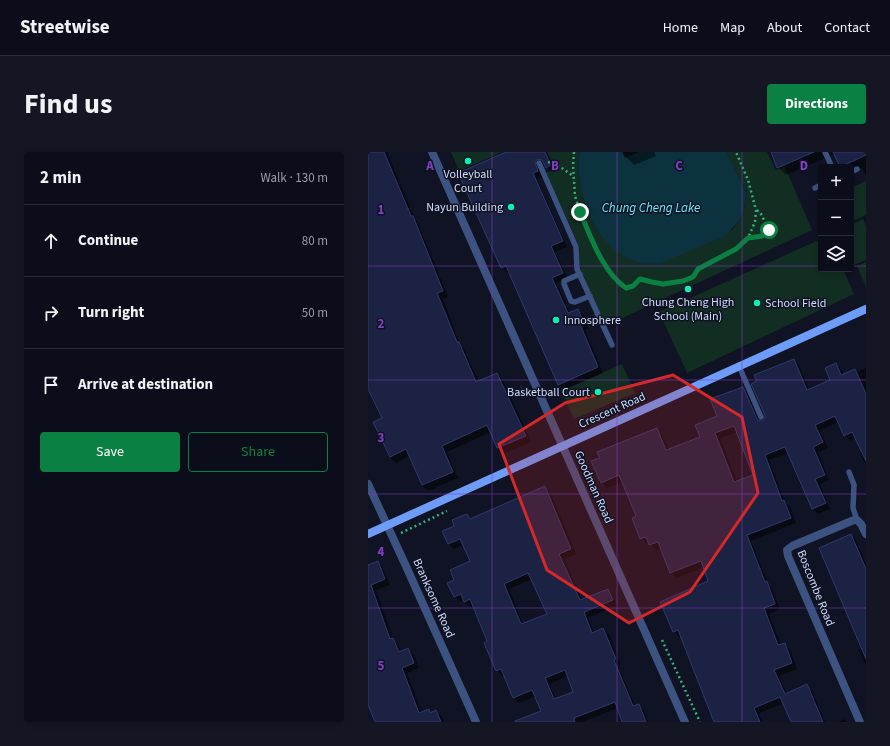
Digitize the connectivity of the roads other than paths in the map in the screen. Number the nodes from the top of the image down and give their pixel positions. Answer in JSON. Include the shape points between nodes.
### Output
{"nodes":[{"id":1,"x":432,"y":152,"type":"edge"},
{"id":2,"x":826,"y":152,"type":"edge"},
{"id":3,"x":538,"y":163,"type":"dead end"},
{"id":4,"x":831,"y":164,"type":"edge"},
{"id":5,"x":857,"y":169,"type":"dead end"},
{"id":6,"x":854,"y":170,"type":"edge"},
{"id":7,"x":580,"y":274,"type":"junction"},
{"id":8,"x":590,"y":296,"type":"junction"},
{"id":9,"x":866,"y":309,"type":"edge"},
{"id":10,"x":612,"y":345,"type":"dead end"},
{"id":11,"x":739,"y":366,"type":"junction"},
{"id":12,"x":761,"y":418,"type":"dead end"},
{"id":13,"x":563,"y":446,"type":"junction"},
{"id":14,"x":849,"y":472,"type":"dead end"},
{"id":15,"x":368,"y":484,"type":"edge"},
{"id":16,"x":857,"y":520,"type":"junction"},
{"id":17,"x":387,"y":525,"type":"junction"},
{"id":18,"x":368,"y":534,"type":"edge"},
{"id":19,"x":866,"y":534,"type":"edge"},
{"id":20,"x":476,"y":722,"type":"edge"},
{"id":21,"x":685,"y":722,"type":"edge"},
{"id":22,"x":860,"y":722,"type":"edge"}],
"edges":[{"from":1,"to":13,"type":"street","name":"Goodman Road"},
{"from":2,"to":4,"type":"lane"},
{"from":3,"to":7,"type":"lane","via":[[576,247]]},
{"from":5,"to":6,"type":"lane"},
{"from":7,"to":8,"type":"lane"},
{"from":7,"to":8,"type":"lane","via":[[564,281],[571,301],[576,302]]},
{"from":8,"to":10,"type":"lane"},
{"from":9,"to":11,"type":"street","name":"Crescent Road"},
{"from":11,"to":12,"type":"lane"},
{"from":11,"to":13,"type":"street","name":"Crescent Road"},
{"from":13,"to":17,"type":"street","name":"Crescent Road"},
{"from":13,"to":21,"type":"street","name":"Goodman Road"},
{"from":14,"to":16,"type":"lane","via":[[854,485],[853,508]]},
{"from":15,"to":17,"type":"street","name":"Branksome Road"},
{"from":16,"to":19,"type":"street","via":[[862,524]]},
{"from":16,"to":22,"type":"street","name":"Boscombe Road","via":[[792,546],[788,548],[787,553]]},
{"from":17,"to":18,"type":"street","name":"Crescent Road"},
{"from":17,"to":20,"type":"street","name":"Branksome Road"}]}
